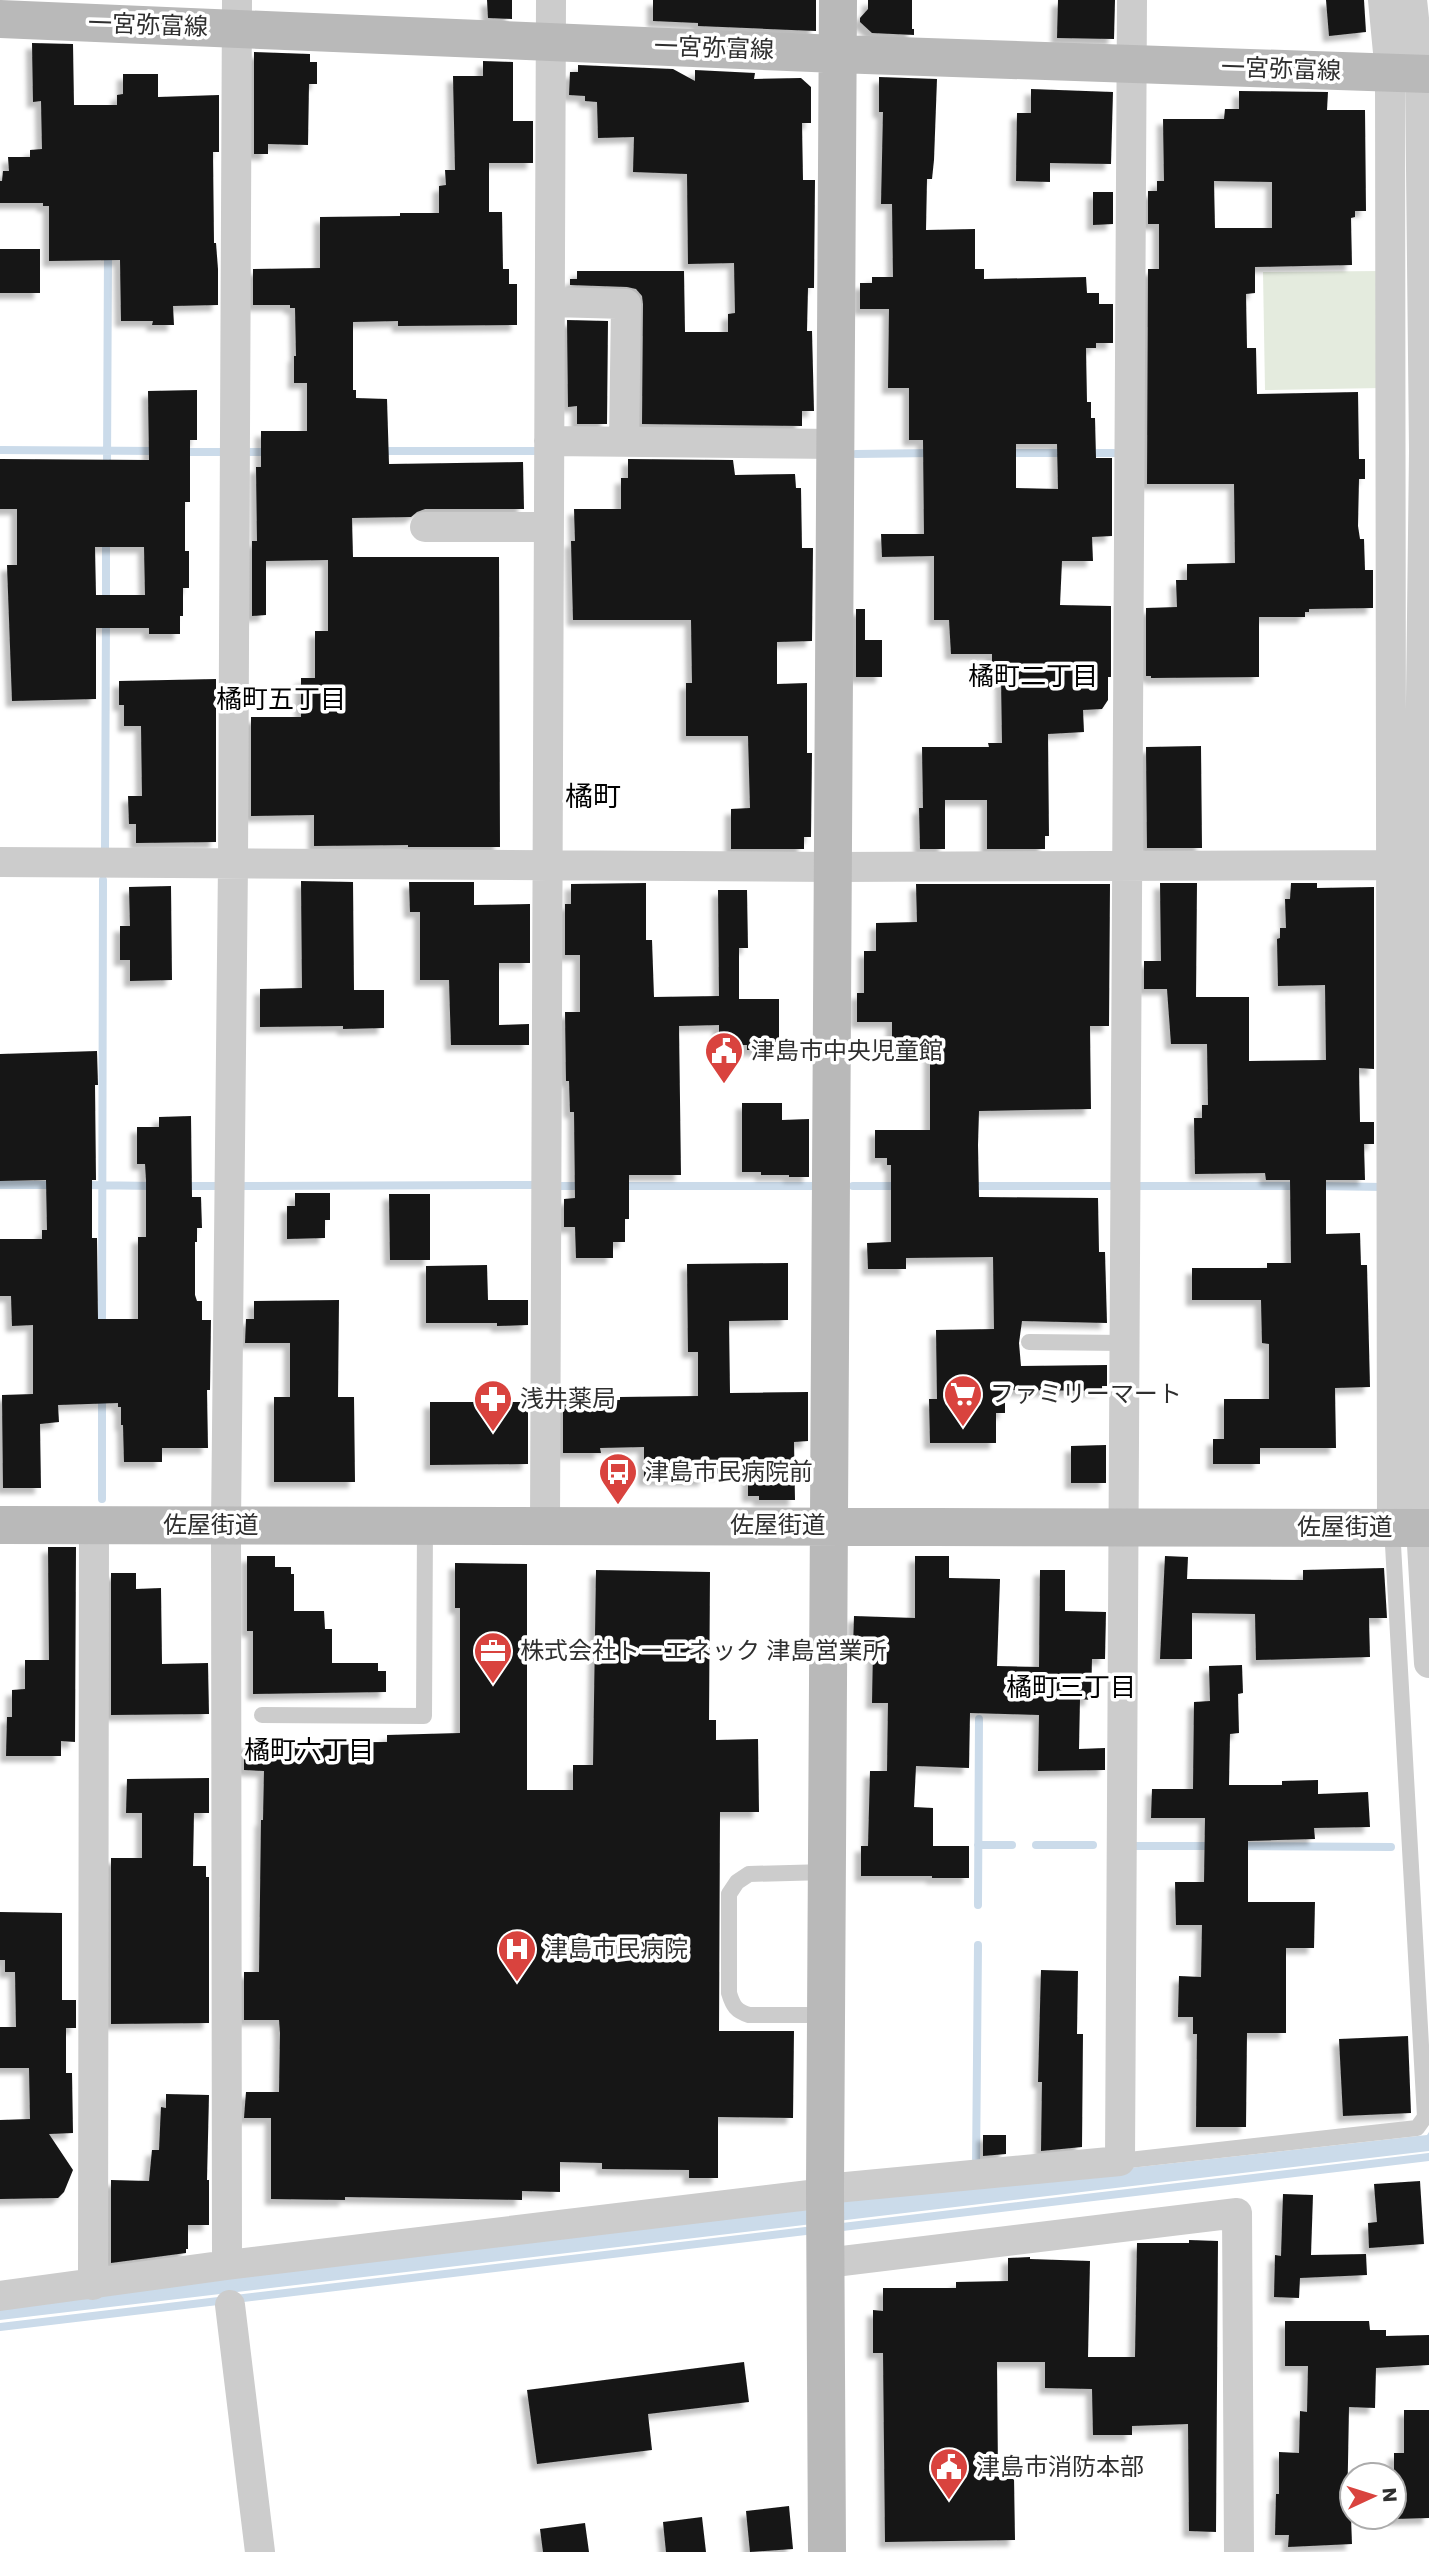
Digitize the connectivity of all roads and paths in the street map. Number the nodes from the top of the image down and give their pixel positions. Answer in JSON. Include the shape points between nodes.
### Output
{"nodes":[{"id":1,"x":551,"y":0,"type":"edge"},
{"id":2,"x":838,"y":0,"type":"edge"},
{"id":3,"x":1132,"y":0,"type":"edge"},
{"id":4,"x":1383,"y":0,"type":"edge"},
{"id":5,"x":1412,"y":0,"type":"edge"},
{"id":6,"x":237,"y":14,"type":"edge"},
{"id":7,"x":0,"y":19,"type":"edge"},
{"id":8,"x":551,"y":41,"type":"junction"},
{"id":9,"x":838,"y":54,"type":"junction"},
{"id":10,"x":1132,"y":64,"type":"junction"},
{"id":11,"x":1413,"y":74,"type":"edge"},
{"id":12,"x":551,"y":302,"type":"junction"},
{"id":13,"x":550,"y":441,"type":"junction"},
{"id":14,"x":624,"y":442,"type":"junction"},
{"id":15,"x":836,"y":444,"type":"junction"},
{"id":16,"x":425,"y":527,"type":"dead end"},
{"id":17,"x":548,"y":527,"type":"junction"},
{"id":18,"x":0,"y":862,"type":"edge"},
{"id":19,"x":233,"y":863,"type":"junction"},
{"id":20,"x":546,"y":864,"type":"junction"},
{"id":21,"x":1413,"y":865,"type":"edge"},
{"id":22,"x":1128,"y":866,"type":"junction"},
{"id":23,"x":834,"y":867,"type":"junction"},
{"id":24,"x":1029,"y":1342,"type":"dead end"},
{"id":25,"x":1125,"y":1343,"type":"junction"},
{"id":26,"x":0,"y":1524,"type":"edge"},
{"id":27,"x":94,"y":1524,"type":"junction"},
{"id":28,"x":226,"y":1524,"type":"junction"},
{"id":29,"x":425,"y":1525,"type":"junction"},
{"id":30,"x":545,"y":1525,"type":"junction"},
{"id":31,"x":829,"y":1525,"type":"junction"},
{"id":32,"x":1124,"y":1527,"type":"junction"},
{"id":33,"x":1414,"y":1528,"type":"edge"},
{"id":34,"x":1429,"y":1663,"type":"edge"},
{"id":35,"x":262,"y":1715,"type":"dead end"},
{"id":36,"x":827,"y":1872,"type":"junction"},
{"id":37,"x":826,"y":2015,"type":"junction"},
{"id":38,"x":1120,"y":2161,"type":"junction"},
{"id":39,"x":825,"y":2191,"type":"junction"},
{"id":40,"x":826,"y":2249,"type":"junction"},
{"id":41,"x":227,"y":2265,"type":"junction"},
{"id":42,"x":93,"y":2285,"type":"junction"},
{"id":43,"x":0,"y":2296,"type":"edge"},
{"id":44,"x":230,"y":2305,"type":"dead end"},
{"id":45,"x":260,"y":2552,"type":"edge"},
{"id":46,"x":827,"y":2552,"type":"edge"},
{"id":47,"x":1239,"y":2552,"type":"edge"}],
"edges":[{"from":1,"to":8,"type":"street"},
{"from":2,"to":9,"type":"street"},
{"from":3,"to":10,"type":"street"},
{"from":4,"to":11,"type":"street"},
{"from":5,"to":11,"type":"street"},
{"from":6,"to":7,"type":"street","name":"一宮弥富線"},
{"from":6,"to":8,"type":"street","name":"一宮弥富線"},
{"from":6,"to":19,"type":"street"},
{"from":8,"to":9,"type":"street","name":"一宮弥富線"},
{"from":8,"to":12,"type":"street"},
{"from":9,"to":10,"type":"street","name":"一宮弥富線"},
{"from":9,"to":15,"type":"street"},
{"from":10,"to":11,"type":"street","name":"一宮弥富線"},
{"from":10,"to":22,"type":"street"},
{"from":11,"to":21,"type":"street","via":[[1424,514]]},
{"from":12,"to":13,"type":"street"},
{"from":12,"to":14,"type":"street","via":[[626,304]]},
{"from":13,"to":14,"type":"street"},
{"from":13,"to":17,"type":"street"},
{"from":14,"to":15,"type":"street"},
{"from":15,"to":23,"type":"street"},
{"from":16,"to":17,"type":"street"},
{"from":17,"to":20,"type":"street"},
{"from":18,"to":19,"type":"street"},
{"from":19,"to":20,"type":"street"},
{"from":19,"to":28,"type":"street"},
{"from":20,"to":23,"type":"street"},
{"from":20,"to":30,"type":"street"},
{"from":21,"to":22,"type":"street"},
{"from":21,"to":33,"type":"street"},
{"from":22,"to":23,"type":"street"},
{"from":22,"to":25,"type":"street"},
{"from":23,"to":31,"type":"street"},
{"from":24,"to":25,"type":"lane"},
{"from":25,"to":32,"type":"street"},
{"from":26,"to":27,"type":"street","name":"佐屋街道"},
{"from":27,"to":28,"type":"street","name":"佐屋街道"},
{"from":27,"to":42,"type":"street"},
{"from":28,"to":29,"type":"street","name":"佐屋街道"},
{"from":28,"to":41,"type":"street"},
{"from":29,"to":30,"type":"street","name":"佐屋街道"},
{"from":29,"to":35,"type":"lane","via":[[424,1716]]},
{"from":30,"to":31,"type":"street","name":"佐屋街道"},
{"from":31,"to":32,"type":"street","name":"佐屋街道"},
{"from":31,"to":36,"type":"street"},
{"from":32,"to":33,"type":"street","name":"佐屋街道"},
{"from":32,"to":38,"type":"street"},
{"from":33,"to":34,"type":"street","name":"佐屋街道"},
{"from":33,"to":38,"type":"lane","via":[[1425,2117],[1417,2128]]},
{"from":36,"to":37,"type":"street"},
{"from":36,"to":37,"type":"lane","via":[[749,1874],[729,1895],[728,1912],[732,2005],[749,2015]]},
{"from":37,"to":39,"type":"street"},
{"from":38,"to":39,"type":"street"},
{"from":39,"to":40,"type":"street"},
{"from":39,"to":41,"type":"street"},
{"from":40,"to":46,"type":"street"},
{"from":40,"to":47,"type":"street","via":[[1237,2213]]},
{"from":41,"to":42,"type":"street"},
{"from":42,"to":43,"type":"street"},
{"from":44,"to":45,"type":"street"}]}
